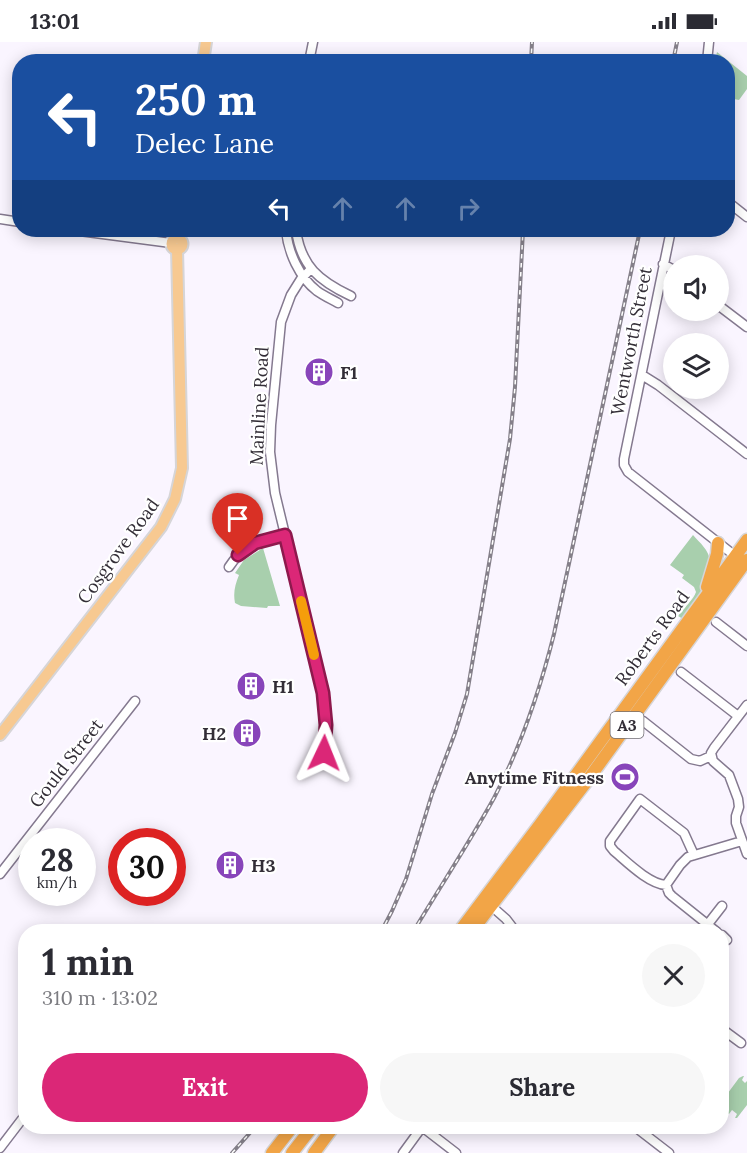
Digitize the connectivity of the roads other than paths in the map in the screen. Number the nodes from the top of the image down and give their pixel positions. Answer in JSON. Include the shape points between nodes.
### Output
{"nodes":[{"id":1,"x":145,"y":237,"type":"edge"},
{"id":2,"x":287,"y":237,"type":"edge"},
{"id":3,"x":297,"y":237,"type":"edge"},
{"id":4,"x":669,"y":237,"type":"edge"},
{"id":5,"x":176,"y":240,"type":"edge"},
{"id":6,"x":665,"y":255,"type":"edge"},
{"id":7,"x":663,"y":264,"type":"edge"},
{"id":8,"x":311,"y":269,"type":"junction"},
{"id":9,"x":304,"y":276,"type":"junction"},
{"id":10,"x":351,"y":296,"type":"dead end"},
{"id":11,"x":338,"y":303,"type":"dead end"},
{"id":12,"x":729,"y":313,"type":"edge"},
{"id":13,"x":747,"y":327,"type":"edge"},
{"id":14,"x":642,"y":375,"type":"junction"},
{"id":15,"x":747,"y":454,"type":"edge"},
{"id":16,"x":285,"y":535,"type":"junction"},
{"id":17,"x":747,"y":540,"type":"edge"},
{"id":18,"x":718,"y":543,"type":"junction"},
{"id":19,"x":743,"y":561,"type":"edge"},
{"id":20,"x":230,"y":567,"type":"dead end"},
{"id":21,"x":704,"y":597,"type":"junction"},
{"id":22,"x":716,"y":622,"type":"dead end"},
{"id":23,"x":747,"y":646,"type":"edge"},
{"id":24,"x":681,"y":672,"type":"dead end"},
{"id":25,"x":135,"y":701,"type":"dead end"},
{"id":26,"x":747,"y":705,"type":"edge"},
{"id":27,"x":738,"y":716,"type":"junction"},
{"id":28,"x":643,"y":721,"type":"dead end"},
{"id":29,"x":0,"y":735,"type":"edge"},
{"id":30,"x":324,"y":753,"type":"dead end"},
{"id":31,"x":711,"y":756,"type":"junction"},
{"id":32,"x":743,"y":807,"type":"edge"},
{"id":33,"x":742,"y":841,"type":"junction"},
{"id":34,"x":747,"y":854,"type":"edge"},
{"id":35,"x":694,"y":855,"type":"junction"},
{"id":36,"x":0,"y":874,"type":"edge"},
{"id":37,"x":666,"y":885,"type":"junction"},
{"id":38,"x":487,"y":902,"type":"junction"},
{"id":39,"x":722,"y":906,"type":"dead end"},
{"id":40,"x":466,"y":924,"type":"edge"},
{"id":41,"x":475,"y":924,"type":"edge"},
{"id":42,"x":510,"y":924,"type":"edge"},
{"id":43,"x":708,"y":924,"type":"joint"},
{"id":44,"x":729,"y":1034,"type":"edge"},
{"id":45,"x":741,"y":1043,"type":"dead end"},
{"id":46,"x":18,"y":1124,"type":"edge"},
{"id":47,"x":287,"y":1134,"type":"edge"},
{"id":48,"x":307,"y":1134,"type":"edge"},
{"id":49,"x":316,"y":1134,"type":"edge"},
{"id":50,"x":328,"y":1134,"type":"edge"},
{"id":51,"x":417,"y":1134,"type":"edge"},
{"id":52,"x":431,"y":1134,"type":"edge"},
{"id":53,"x":644,"y":1134,"type":"edge"},
{"id":54,"x":0,"y":1148,"type":"edge"},
{"id":55,"x":272,"y":1153,"type":"edge"},
{"id":56,"x":292,"y":1153,"type":"edge"},
{"id":57,"x":303,"y":1153,"type":"edge"},
{"id":58,"x":314,"y":1153,"type":"edge"},
{"id":59,"x":403,"y":1153,"type":"edge"},
{"id":60,"x":456,"y":1153,"type":"edge"},
{"id":61,"x":669,"y":1153,"type":"edge"}],
"edges":[{"from":1,"to":5,"type":"street"},
{"from":2,"to":9,"type":"street","via":[[295,263]]},
{"from":3,"to":8,"type":"street"},
{"from":4,"to":6,"type":"street","name":"Wentworth Street"},
{"from":5,"to":29,"type":"main road","name":"Cosgrove Road","via":[[182,468],[175,499],[161,527]]},
{"from":7,"to":14,"type":"street","name":"Wentworth Street"},
{"from":8,"to":9,"type":"street","name":"Mainline Road"},
{"from":8,"to":10,"type":"street"},
{"from":9,"to":11,"type":"street","via":[[315,290]]},
{"from":9,"to":16,"type":"street","name":"Mainline Road","via":[[291,295],[281,322],[271,425],[273,483]]},
{"from":12,"to":13,"type":"street"},
{"from":14,"to":15,"type":"street"},
{"from":14,"to":18,"type":"street","name":"Wentworth Street","via":[[624,465]]},
{"from":16,"to":20,"type":"street","via":[[250,546]]},
{"from":16,"to":30,"type":"street","name":"Mainline Road","via":[[323,693]]},
{"from":17,"to":19,"type":"highway","name":"Roberts Road","number":"A3"},
{"from":18,"to":19,"type":"street"},
{"from":18,"to":21,"type":"highway"},
{"from":19,"to":21,"type":"highway","name":"Roberts Road","number":"A3"},
{"from":19,"to":38,"type":"highway","name":"Roberts Road","number":"A3","via":[[587,781]]},
{"from":21,"to":38,"type":"highway","name":"Roberts Road","number":"A3"},
{"from":22,"to":23,"type":"street"},
{"from":24,"to":27,"type":"street"},
{"from":25,"to":36,"type":"street","name":"Gould Street"},
{"from":26,"to":27,"type":"street"},
{"from":27,"to":31,"type":"street"},
{"from":28,"to":31,"type":"street","via":[[692,759],[700,761]]},
{"from":31,"to":32,"type":"street","via":[[729,775]]},
{"from":32,"to":33,"type":"street","via":[[735,819]]},
{"from":33,"to":34,"type":"street"},
{"from":33,"to":35,"type":"street"},
{"from":35,"to":37,"type":"street","via":[[683,861]]},
{"from":35,"to":37,"type":"street","via":[[684,833],[640,799],[610,838],[610,846],[652,881]]},
{"from":37,"to":43,"type":"street","via":[[672,896]]},
{"from":38,"to":40,"type":"highway","name":"Roberts Road","number":"A3"},
{"from":38,"to":41,"type":"highway","name":"Roberts Road","number":"A3"},
{"from":38,"to":42,"type":"street"},
{"from":39,"to":43,"type":"street"},
{"from":44,"to":45,"type":"street"},
{"from":46,"to":54,"type":"street"},
{"from":47,"to":55,"type":"highway"},
{"from":48,"to":56,"type":"highway"},
{"from":49,"to":57,"type":"highway"},
{"from":50,"to":58,"type":"highway"},
{"from":51,"to":59,"type":"street"},
{"from":52,"to":60,"type":"street"},
{"from":53,"to":61,"type":"street"}]}
